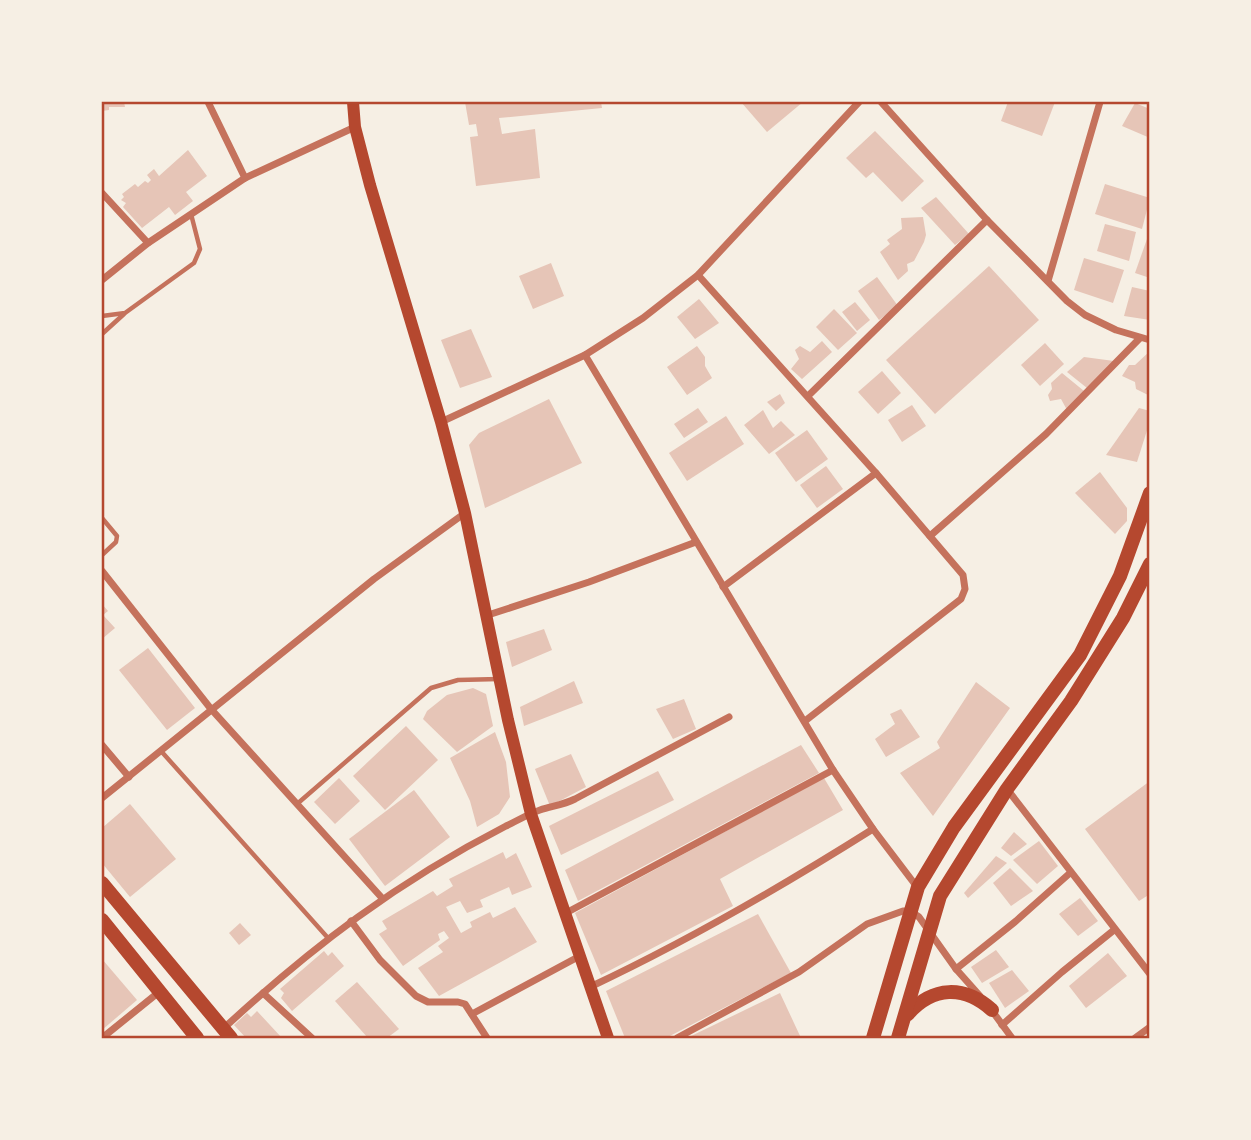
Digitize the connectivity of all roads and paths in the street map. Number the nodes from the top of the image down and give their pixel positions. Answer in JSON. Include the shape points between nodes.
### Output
{"nodes":[{"id":1,"x":208,"y":102,"type":"edge"},
{"id":2,"x":353,"y":102,"type":"edge"},
{"id":3,"x":859,"y":102,"type":"edge"},
{"id":4,"x":881,"y":102,"type":"edge"},
{"id":5,"x":1100,"y":102,"type":"edge"},
{"id":6,"x":355,"y":127,"type":"junction"},
{"id":7,"x":245,"y":178,"type":"junction"},
{"id":8,"x":102,"y":193,"type":"edge"},
{"id":9,"x":191,"y":214,"type":"junction"},
{"id":10,"x":987,"y":220,"type":"junction"},
{"id":11,"x":148,"y":243,"type":"junction"},
{"id":12,"x":698,"y":275,"type":"junction"},
{"id":13,"x":102,"y":280,"type":"edge"},
{"id":14,"x":1048,"y":281,"type":"junction"},
{"id":15,"x":125,"y":313,"type":"junction"},
{"id":16,"x":102,"y":316,"type":"edge"},
{"id":17,"x":102,"y":334,"type":"edge"},
{"id":18,"x":1140,"y":338,"type":"junction"},
{"id":19,"x":1150,"y":340,"type":"edge"},
{"id":20,"x":584,"y":355,"type":"junction"},
{"id":21,"x":808,"y":396,"type":"junction"},
{"id":22,"x":441,"y":422,"type":"junction"},
{"id":23,"x":876,"y":473,"type":"junction"},
{"id":24,"x":1150,"y":493,"type":"edge"},
{"id":25,"x":465,"y":513,"type":"junction"},
{"id":26,"x":102,"y":518,"type":"edge"},
{"id":27,"x":930,"y":536,"type":"junction"},
{"id":28,"x":696,"y":542,"type":"junction"},
{"id":29,"x":102,"y":555,"type":"edge"},
{"id":30,"x":1149,"y":568,"type":"edge"},
{"id":31,"x":102,"y":571,"type":"edge"},
{"id":32,"x":723,"y":587,"type":"junction"},
{"id":33,"x":488,"y":615,"type":"junction"},
{"id":34,"x":500,"y":679,"type":"junction"},
{"id":35,"x":211,"y":709,"type":"junction"},
{"id":36,"x":729,"y":717,"type":"dead end"},
{"id":37,"x":806,"y":721,"type":"junction"},
{"id":38,"x":102,"y":745,"type":"edge"},
{"id":39,"x":161,"y":751,"type":"junction"},
{"id":40,"x":833,"y":770,"type":"junction"},
{"id":41,"x":129,"y":777,"type":"junction"},
{"id":42,"x":1007,"y":789,"type":"junction"},
{"id":43,"x":102,"y":799,"type":"edge"},
{"id":44,"x":297,"y":804,"type":"junction"},
{"id":45,"x":531,"y":814,"type":"junction"},
{"id":46,"x":873,"y":829,"type":"junction"},
{"id":47,"x":1070,"y":873,"type":"junction"},
{"id":48,"x":102,"y":883,"type":"edge"},
{"id":49,"x":918,"y":887,"type":"junction"},
{"id":50,"x":382,"y":898,"type":"junction"},
{"id":51,"x":910,"y":911,"type":"junction"},
{"id":52,"x":564,"y":914,"type":"junction"},
{"id":53,"x":102,"y":920,"type":"edge"},
{"id":54,"x":351,"y":921,"type":"junction"},
{"id":55,"x":930,"y":929,"type":"junction"},
{"id":56,"x":1114,"y":930,"type":"junction"},
{"id":57,"x":328,"y":938,"type":"junction"},
{"id":58,"x":578,"y":957,"type":"junction"},
{"id":59,"x":956,"y":969,"type":"junction"},
{"id":60,"x":1150,"y":974,"type":"edge"},
{"id":61,"x":589,"y":988,"type":"junction"},
{"id":62,"x":159,"y":992,"type":"junction"},
{"id":63,"x":263,"y":993,"type":"junction"},
{"id":64,"x":992,"y":1010,"type":"junction"},
{"id":65,"x":472,"y":1014,"type":"junction"},
{"id":66,"x":905,"y":1018,"type":"junction"},
{"id":67,"x":1002,"y":1025,"type":"junction"},
{"id":68,"x":1150,"y":1027,"type":"edge"},
{"id":69,"x":227,"y":1034,"type":"edge"},
{"id":70,"x":102,"y":1038,"type":"edge"},
{"id":71,"x":197,"y":1038,"type":"edge"},
{"id":72,"x":312,"y":1038,"type":"edge"},
{"id":73,"x":487,"y":1038,"type":"edge"},
{"id":74,"x":607,"y":1038,"type":"edge"},
{"id":75,"x":677,"y":1038,"type":"edge"},
{"id":76,"x":873,"y":1038,"type":"edge"},
{"id":77,"x":898,"y":1038,"type":"edge"},
{"id":78,"x":1012,"y":1038,"type":"edge"},
{"id":79,"x":1136,"y":1038,"type":"edge"}],
"edges":[{"from":1,"to":7,"type":"street"},
{"from":2,"to":6,"type":"main road"},
{"from":3,"to":12,"type":"street"},
{"from":4,"to":10,"type":"street"},
{"from":5,"to":14,"type":"street"},
{"from":6,"to":7,"type":"street"},
{"from":6,"to":22,"type":"main road"},
{"from":7,"to":9,"type":"street"},
{"from":8,"to":11,"type":"street"},
{"from":9,"to":11,"type":"street"},
{"from":9,"to":15,"type":"lane","via":[[200,249],[194,263]]},
{"from":10,"to":14,"type":"street"},
{"from":10,"to":21,"type":"street"},
{"from":11,"to":13,"type":"street"},
{"from":12,"to":20,"type":"street","via":[[643,318]]},
{"from":12,"to":21,"type":"street"},
{"from":14,"to":18,"type":"street","via":[[1085,315]]},
{"from":15,"to":16,"type":"lane"},
{"from":15,"to":17,"type":"lane"},
{"from":18,"to":19,"type":"street"},
{"from":18,"to":27,"type":"street","via":[[1046,434]]},
{"from":20,"to":22,"type":"street"},
{"from":20,"to":28,"type":"street"},
{"from":21,"to":23,"type":"street"},
{"from":22,"to":25,"type":"main road"},
{"from":23,"to":27,"type":"street"},
{"from":23,"to":32,"type":"street"},
{"from":24,"to":49,"type":"main road","via":[[1120,576],[1080,655],[954,827]]},
{"from":25,"to":33,"type":"main road"},
{"from":25,"to":35,"type":"street"},
{"from":26,"to":29,"type":"lane","via":[[117,539]]},
{"from":27,"to":37,"type":"street","via":[[963,575],[961,599]]},
{"from":28,"to":32,"type":"street"},
{"from":28,"to":33,"type":"street"},
{"from":30,"to":42,"type":"main road","via":[[1079,689]]},
{"from":31,"to":35,"type":"street"},
{"from":32,"to":37,"type":"street"},
{"from":33,"to":34,"type":"main road"},
{"from":34,"to":44,"type":"lane","via":[[458,680],[431,688]]},
{"from":34,"to":45,"type":"main road"},
{"from":35,"to":39,"type":"street"},
{"from":35,"to":44,"type":"street"},
{"from":36,"to":45,"type":"street","via":[[575,799]]},
{"from":37,"to":40,"type":"street"},
{"from":38,"to":41,"type":"street"},
{"from":39,"to":41,"type":"street"},
{"from":39,"to":57,"type":"lane"},
{"from":40,"to":46,"type":"street"},
{"from":40,"to":52,"type":"street"},
{"from":41,"to":43,"type":"street"},
{"from":42,"to":47,"type":"street"},
{"from":42,"to":55,"type":"main road","via":[[940,896]]},
{"from":44,"to":50,"type":"street"},
{"from":45,"to":50,"type":"street"},
{"from":45,"to":52,"type":"main road"},
{"from":46,"to":49,"type":"street"},
{"from":46,"to":61,"type":"street","via":[[759,900]]},
{"from":47,"to":56,"type":"street"},
{"from":47,"to":59,"type":"street"},
{"from":48,"to":69,"type":"main road"},
{"from":49,"to":51,"type":"main road"},
{"from":50,"to":54,"type":"street"},
{"from":51,"to":55,"type":"street"},
{"from":51,"to":75,"type":"street","via":[[867,924],[799,972]]},
{"from":51,"to":76,"type":"main road"},
{"from":52,"to":58,"type":"main road"},
{"from":53,"to":62,"type":"main road"},
{"from":54,"to":57,"type":"street"},
{"from":54,"to":65,"type":"street","via":[[415,996],[428,1002],[465,1004]]},
{"from":55,"to":59,"type":"street"},
{"from":55,"to":66,"type":"main road"},
{"from":56,"to":60,"type":"street"},
{"from":56,"to":67,"type":"street"},
{"from":57,"to":63,"type":"street"},
{"from":58,"to":61,"type":"main road"},
{"from":58,"to":65,"type":"street"},
{"from":59,"to":64,"type":"street"},
{"from":61,"to":74,"type":"main road"},
{"from":62,"to":70,"type":"street"},
{"from":62,"to":71,"type":"main road"},
{"from":63,"to":69,"type":"street"},
{"from":63,"to":72,"type":"street"},
{"from":64,"to":66,"type":"main road","via":[[964,993],[940,993],[920,1001]]},
{"from":64,"to":67,"type":"street"},
{"from":65,"to":73,"type":"street"},
{"from":66,"to":77,"type":"main road"},
{"from":67,"to":78,"type":"street"},
{"from":68,"to":79,"type":"street"}]}
